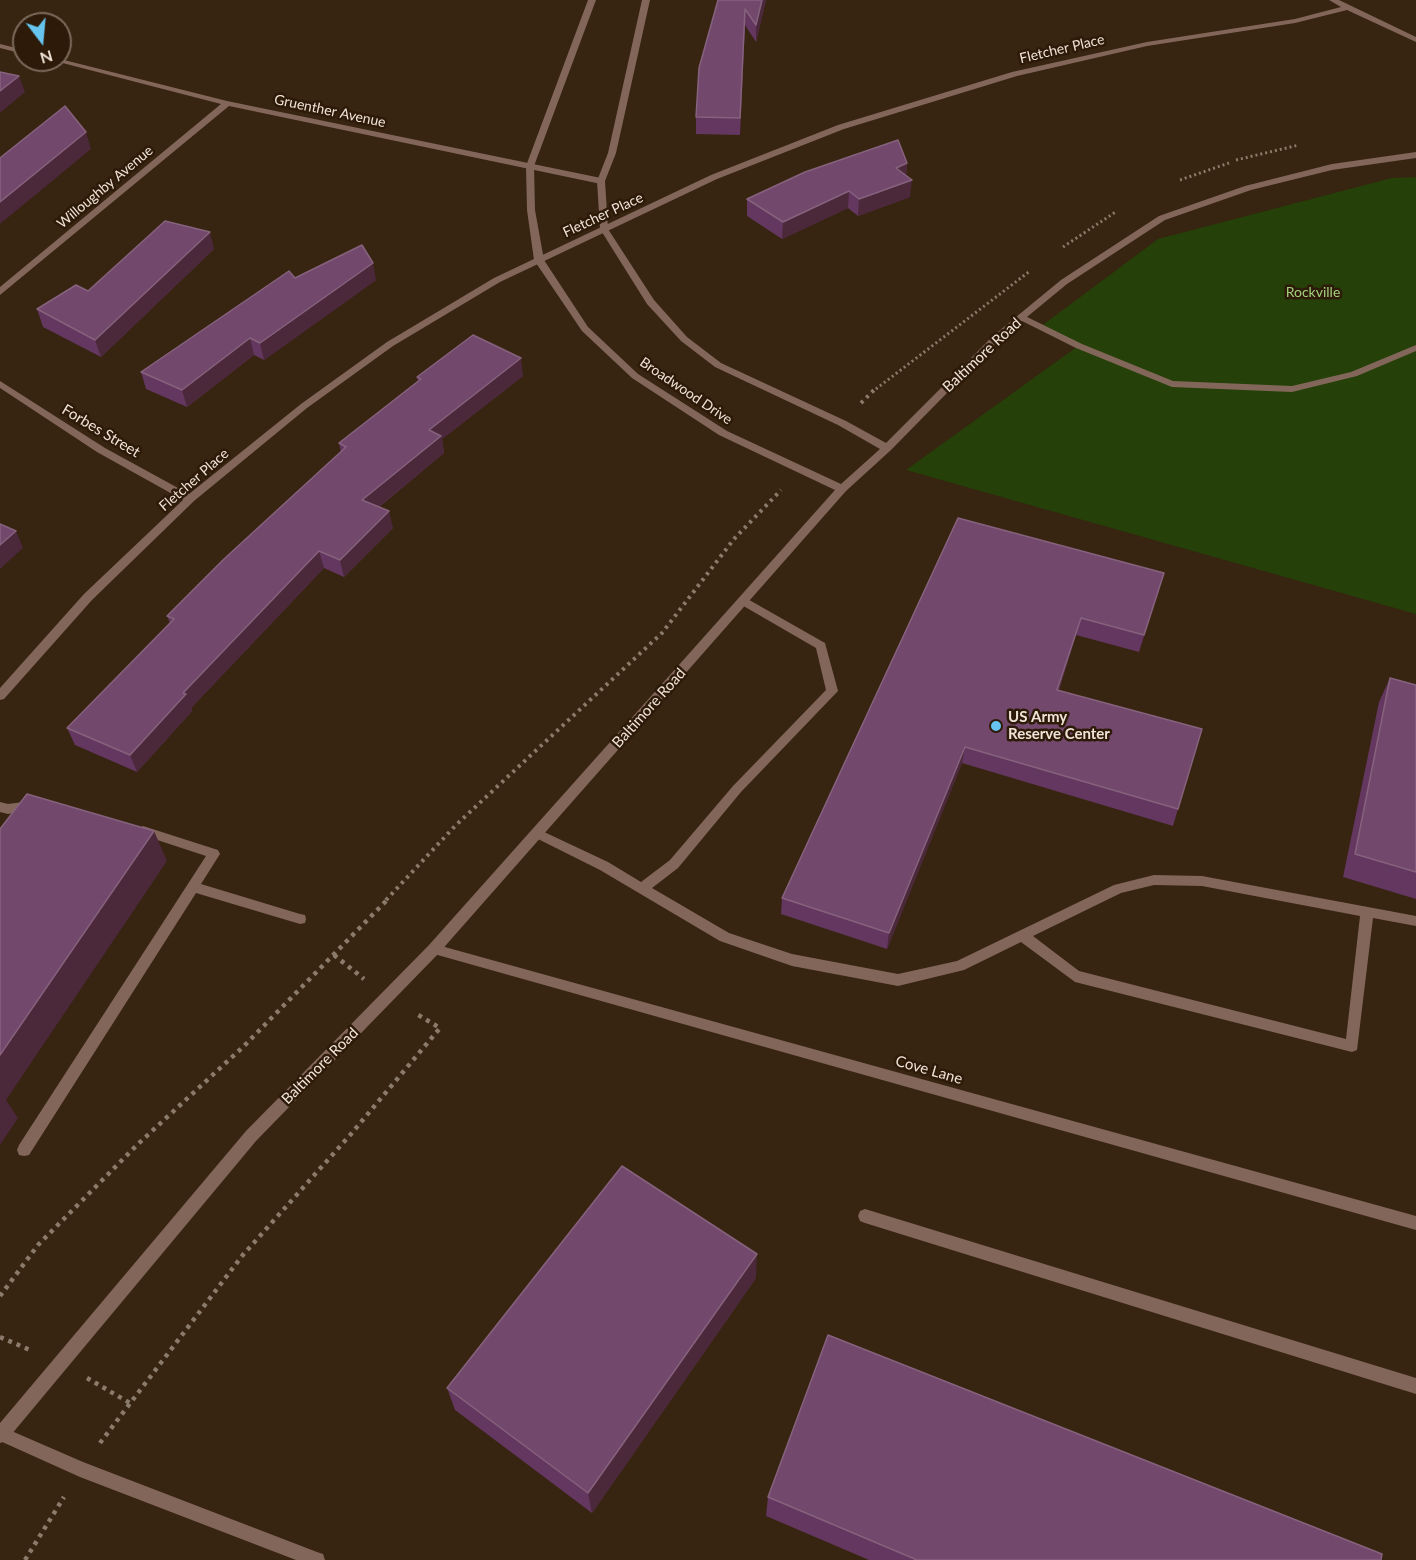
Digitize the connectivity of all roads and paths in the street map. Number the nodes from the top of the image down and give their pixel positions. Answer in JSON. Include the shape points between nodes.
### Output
{"nodes":[{"id":1,"x":592,"y":0,"type":"edge"},
{"id":2,"x":646,"y":0,"type":"edge"},
{"id":3,"x":1333,"y":0,"type":"edge"},
{"id":4,"x":1348,"y":7,"type":"junction"},
{"id":5,"x":1416,"y":40,"type":"edge"},
{"id":6,"x":72,"y":64,"type":"edge"},
{"id":7,"x":227,"y":103,"type":"junction"},
{"id":8,"x":1416,"y":155,"type":"edge"},
{"id":9,"x":530,"y":166,"type":"junction"},
{"id":10,"x":601,"y":181,"type":"junction"},
{"id":11,"x":604,"y":229,"type":"junction"},
{"id":12,"x":539,"y":260,"type":"junction"},
{"id":13,"x":0,"y":292,"type":"edge"},
{"id":14,"x":1021,"y":317,"type":"junction"},
{"id":15,"x":1416,"y":348,"type":"edge"},
{"id":16,"x":0,"y":384,"type":"edge"},
{"id":17,"x":887,"y":448,"type":"junction"},
{"id":18,"x":842,"y":489,"type":"junction"},
{"id":19,"x":190,"y":499,"type":"junction"},
{"id":20,"x":744,"y":601,"type":"junction"},
{"id":21,"x":0,"y":696,"type":"edge"},
{"id":22,"x":46,"y":804,"type":"edge"},
{"id":23,"x":0,"y":807,"type":"edge"},
{"id":24,"x":135,"y":829,"type":"edge"},
{"id":25,"x":537,"y":834,"type":"junction"},
{"id":26,"x":193,"y":887,"type":"junction"},
{"id":27,"x":642,"y":888,"type":"junction"},
{"id":28,"x":1367,"y":911,"type":"junction"},
{"id":29,"x":300,"y":919,"type":"dead end"},
{"id":30,"x":1416,"y":921,"type":"edge"},
{"id":31,"x":1022,"y":935,"type":"junction"},
{"id":32,"x":434,"y":949,"type":"junction"},
{"id":33,"x":334,"y":955,"type":"dead end"},
{"id":34,"x":388,"y":997,"type":"junction"},
{"id":35,"x":24,"y":1150,"type":"dead end"},
{"id":36,"x":865,"y":1216,"type":"dead end"},
{"id":37,"x":1416,"y":1223,"type":"edge"},
{"id":38,"x":1416,"y":1386,"type":"edge"},
{"id":39,"x":0,"y":1434,"type":"edge"},
{"id":40,"x":80,"y":1469,"type":"junction"},
{"id":41,"x":25,"y":1560,"type":"edge"},
{"id":42,"x":317,"y":1560,"type":"edge"}],
"edges":[{"from":1,"to":9,"type":"street","name":"Broadwood Drive"},
{"from":2,"to":10,"type":"street","via":[[612,153]]},
{"from":3,"to":4,"type":"street"},
{"from":4,"to":5,"type":"street"},
{"from":4,"to":11,"type":"street","name":"Fletcher Place","via":[[1295,21],[1147,44],[1015,74],[841,126],[714,177]]},
{"from":6,"to":7,"type":"street","name":"Gruenther Avenue"},
{"from":7,"to":9,"type":"street","name":"Gruenther Avenue"},
{"from":7,"to":13,"type":"street","name":"Willoughby Avenue"},
{"from":8,"to":14,"type":"street","name":"Baltimore Road","via":[[1332,167],[1248,188],[1162,218],[1064,282]]},
{"from":9,"to":10,"type":"street","name":"Gruenther Avenue"},
{"from":9,"to":12,"type":"street","name":"Broadwood Drive","via":[[531,210]]},
{"from":10,"to":11,"type":"street"},
{"from":11,"to":12,"type":"street","name":"Fletcher Place"},
{"from":11,"to":17,"type":"street","via":[[650,302],[684,339],[718,365]]},
{"from":12,"to":18,"type":"street","name":"Broadwood Drive","via":[[585,329],[635,376],[723,433]]},
{"from":12,"to":19,"type":"street","name":"Fletcher Place","via":[[497,280],[390,344],[304,406]]},
{"from":14,"to":15,"type":"street","via":[[1172,384],[1292,389],[1354,374]]},
{"from":14,"to":17,"type":"street","name":"Baltimore Road"},
{"from":16,"to":19,"type":"street","name":"Forbes Street","via":[[100,450]]},
{"from":17,"to":18,"type":"street","name":"Baltimore Road"},
{"from":18,"to":20,"type":"street","name":"Baltimore Road"},
{"from":19,"to":21,"type":"street","name":"Fletcher Place","via":[[88,597]]},
{"from":20,"to":25,"type":"street","name":"Baltimore Road"},
{"from":20,"to":27,"type":"street","via":[[821,646],[832,691],[737,789],[674,864]]},
{"from":22,"to":23,"type":"street"},
{"from":24,"to":26,"type":"street","via":[[214,854]]},
{"from":25,"to":27,"type":"street"},
{"from":25,"to":32,"type":"street","name":"Baltimore Road"},
{"from":26,"to":29,"type":"street"},
{"from":26,"to":35,"type":"street"},
{"from":27,"to":31,"type":"street","via":[[725,937],[792,960],[897,980],[959,966]]},
{"from":28,"to":30,"type":"street"},
{"from":28,"to":31,"type":"street","via":[[1202,881],[1154,880],[1118,889]]},
{"from":28,"to":31,"type":"street","via":[[1352,1046],[1075,976]]},
{"from":32,"to":34,"type":"street","name":"Baltimore Road"},
{"from":32,"to":37,"type":"street","name":"Cove Lane"},
{"from":33,"to":34,"type":"path"},
{"from":34,"to":39,"type":"street","name":"Baltimore Road","via":[[251,1136]]},
{"from":34,"to":40,"type":"path","via":[[440,1029],[242,1256]]},
{"from":36,"to":38,"type":"street"},
{"from":39,"to":40,"type":"street"},
{"from":40,"to":41,"type":"path"},
{"from":40,"to":42,"type":"street"}]}
